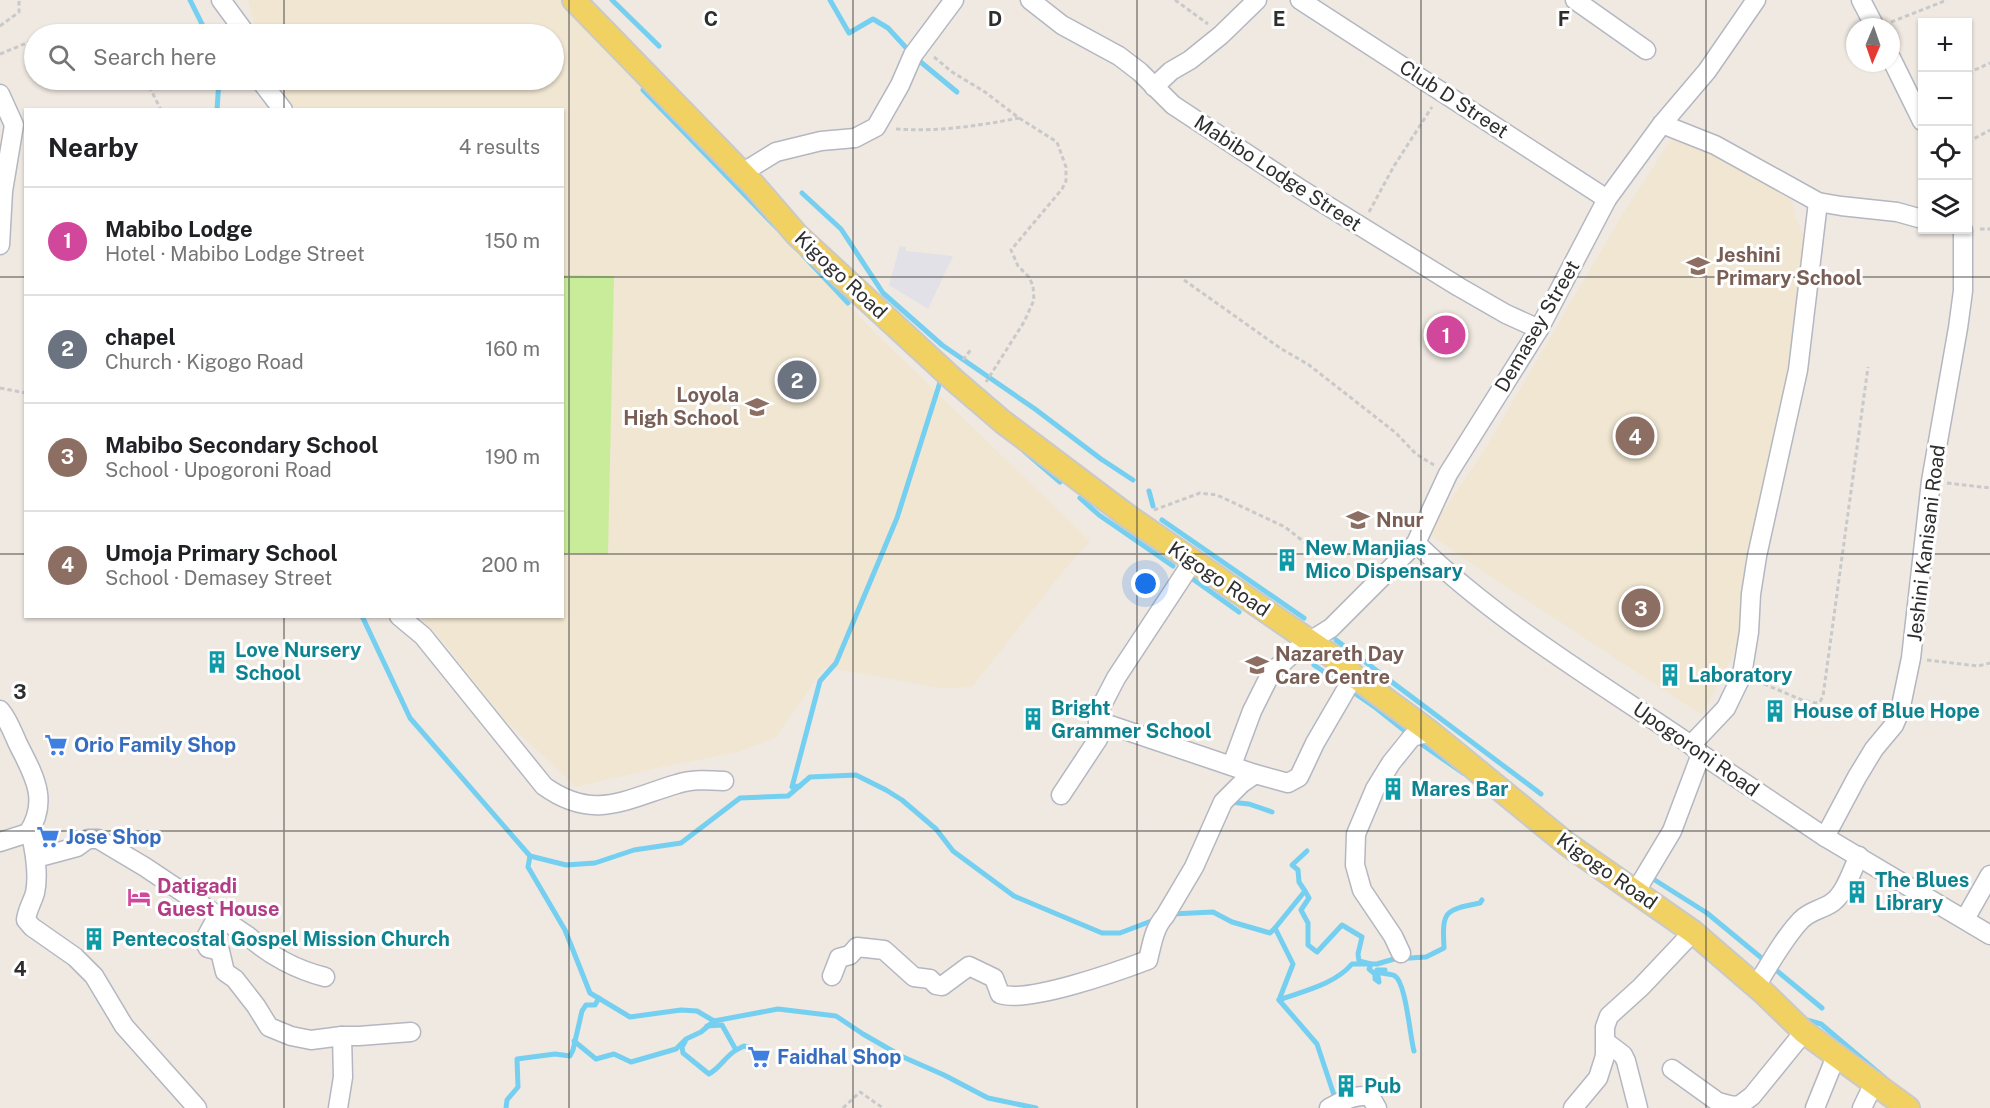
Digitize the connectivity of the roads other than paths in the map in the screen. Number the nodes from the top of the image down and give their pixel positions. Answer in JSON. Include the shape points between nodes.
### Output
{"nodes":[{"id":1,"x":221,"y":0,"type":"edge"},
{"id":2,"x":574,"y":0,"type":"edge"},
{"id":3,"x":954,"y":0,"type":"edge"},
{"id":4,"x":1030,"y":0,"type":"edge"},
{"id":5,"x":1257,"y":0,"type":"edge"},
{"id":6,"x":1300,"y":0,"type":"edge"},
{"id":7,"x":1575,"y":0,"type":"edge"},
{"id":8,"x":1756,"y":0,"type":"edge"},
{"id":9,"x":1861,"y":0,"type":"edge"},
{"id":10,"x":1875,"y":18,"type":"edge"},
{"id":11,"x":239,"y":24,"type":"edge"},
{"id":12,"x":1646,"y":50,"type":"dead end"},
{"id":13,"x":1898,"y":72,"type":"edge"},
{"id":14,"x":1154,"y":87,"type":"junction"},
{"id":15,"x":268,"y":90,"type":"edge"},
{"id":16,"x":0,"y":94,"type":"edge"},
{"id":17,"x":281,"y":108,"type":"edge"},
{"id":18,"x":1918,"y":111,"type":"edge"},
{"id":19,"x":1662,"y":124,"type":"junction"},
{"id":20,"x":742,"y":173,"type":"junction"},
{"id":21,"x":1606,"y":199,"type":"junction"},
{"id":22,"x":1818,"y":202,"type":"junction"},
{"id":23,"x":1918,"y":218,"type":"edge"},
{"id":24,"x":1963,"y":234,"type":"edge"},
{"id":25,"x":0,"y":245,"type":"edge"},
{"id":26,"x":1539,"y":329,"type":"junction"},
{"id":27,"x":1416,"y":543,"type":"junction"},
{"id":28,"x":1193,"y":561,"type":"junction"},
{"id":29,"x":400,"y":618,"type":"edge"},
{"id":30,"x":1311,"y":642,"type":"junction"},
{"id":31,"x":1354,"y":676,"type":"junction"},
{"id":32,"x":0,"y":710,"type":"edge"},
{"id":33,"x":1098,"y":722,"type":"junction"},
{"id":34,"x":1430,"y":732,"type":"junction"},
{"id":35,"x":1696,"y":749,"type":"junction"},
{"id":36,"x":1232,"y":765,"type":"junction"},
{"id":37,"x":1255,"y":774,"type":"junction"},
{"id":38,"x":724,"y":781,"type":"dead end"},
{"id":39,"x":1061,"y":795,"type":"dead end"},
{"id":40,"x":28,"y":833,"type":"junction"},
{"id":41,"x":1825,"y":837,"type":"junction"},
{"id":42,"x":0,"y":842,"type":"edge"},
{"id":43,"x":1858,"y":856,"type":"junction"},
{"id":44,"x":36,"y":858,"type":"junction"},
{"id":45,"x":1990,"y":874,"type":"edge"},
{"id":46,"x":1636,"y":891,"type":"junction"},
{"id":47,"x":217,"y":916,"type":"junction"},
{"id":48,"x":1965,"y":919,"type":"junction"},
{"id":49,"x":1693,"y":932,"type":"junction"},
{"id":50,"x":1990,"y":935,"type":"edge"},
{"id":51,"x":1401,"y":953,"type":"dead end"},
{"id":52,"x":832,"y":976,"type":"dead end"},
{"id":53,"x":325,"y":977,"type":"dead end"},
{"id":54,"x":1756,"y":986,"type":"junction"},
{"id":55,"x":411,"y":1032,"type":"dead end"},
{"id":56,"x":1804,"y":1032,"type":"junction"},
{"id":57,"x":342,"y":1036,"type":"junction"},
{"id":58,"x":1606,"y":1042,"type":"junction"},
{"id":59,"x":1836,"y":1056,"type":"junction"},
{"id":60,"x":1672,"y":1069,"type":"dead end"},
{"id":61,"x":1874,"y":1083,"type":"junction"},
{"id":62,"x":1715,"y":1105,"type":"edge"},
{"id":63,"x":197,"y":1108,"type":"edge"},
{"id":64,"x":338,"y":1108,"type":"edge"},
{"id":65,"x":1329,"y":1108,"type":"edge"},
{"id":66,"x":1377,"y":1108,"type":"edge"},
{"id":67,"x":1573,"y":1108,"type":"edge"},
{"id":68,"x":1638,"y":1108,"type":"edge"},
{"id":69,"x":1815,"y":1108,"type":"edge"},
{"id":70,"x":1862,"y":1108,"type":"edge"},
{"id":71,"x":1908,"y":1108,"type":"edge"}],
"edges":[{"from":1,"to":11,"type":"street"},
{"from":2,"to":20,"type":"main road","name":"Kigogo Road"},
{"from":3,"to":20,"type":"street","via":[[913,55],[876,127],[855,138],[776,152]]},
{"from":4,"to":14,"type":"street","name":"Mabibo Lodge Street","via":[[1062,25],[1119,56]]},
{"from":5,"to":14,"type":"street","via":[[1221,35],[1171,70]]},
{"from":6,"to":21,"type":"street","name":"Club D Street"},
{"from":7,"to":12,"type":"street"},
{"from":8,"to":19,"type":"street","name":"Demasey Street","via":[[1707,71]]},
{"from":9,"to":10,"type":"street"},
{"from":13,"to":18,"type":"street"},
{"from":14,"to":26,"type":"street","name":"Mabibo Lodge Street","via":[[1181,110],[1361,226],[1467,291]]},
{"from":15,"to":17,"type":"street"},
{"from":16,"to":25,"type":"street","via":[[14,125],[3,191]]},
{"from":19,"to":21,"type":"street","name":"Demasey Street"},
{"from":19,"to":22,"type":"street","via":[[1715,145]]},
{"from":20,"to":28,"type":"main road","name":"Kigogo Road","via":[[797,235],[975,398],[1129,517]]},
{"from":21,"to":26,"type":"street","name":"Demasey Street"},
{"from":22,"to":23,"type":"street"},
{"from":22,"to":35,"type":"street","via":[[1797,370],[1756,556],[1742,675],[1726,708]]},
{"from":24,"to":41,"type":"street","name":"Jeshini Kanisani Road","via":[[1963,291],[1931,482],[1911,658],[1900,711]]},
{"from":26,"to":27,"type":"street","name":"Demasey Street","via":[[1448,474]]},
{"from":27,"to":30,"type":"street","name":"Demasey Street","via":[[1331,628]]},
{"from":27,"to":35,"type":"street","name":"Upogoroni Road","via":[[1448,574],[1517,626]]},
{"from":28,"to":30,"type":"main road","name":"Kigogo Road"},
{"from":28,"to":33,"type":"street","via":[[1116,678]]},
{"from":29,"to":38,"type":"street","via":[[423,636],[544,786],[556,795],[596,807],[679,783]]},
{"from":30,"to":31,"type":"main road","name":"Kigogo Road"},
{"from":30,"to":36,"type":"street","name":"Demasey Street","via":[[1271,673]]},
{"from":31,"to":34,"type":"main road","name":"Kigogo Road"},
{"from":31,"to":37,"type":"street","via":[[1295,781],[1288,783]]},
{"from":32,"to":40,"type":"street","via":[[36,779],[39,803]]},
{"from":33,"to":36,"type":"street"},
{"from":33,"to":39,"type":"street","via":[[1095,745]]},
{"from":34,"to":46,"type":"main road","name":"Kigogo Road","via":[[1567,844]]},
{"from":34,"to":51,"type":"street","via":[[1412,737],[1391,763],[1356,834],[1355,865],[1362,890]]},
{"from":35,"to":41,"type":"street","name":"Upogoroni Road"},
{"from":35,"to":46,"type":"street","via":[[1672,831]]},
{"from":36,"to":37,"type":"street"},
{"from":37,"to":52,"type":"street","via":[[1223,802],[1194,867],[1154,935],[1148,960],[1041,993],[1008,997],[1000,994],[994,978],[969,966],[942,986],[936,985],[930,979],[914,977],[884,950],[876,949],[857,947],[850,955],[839,958]]},
{"from":40,"to":42,"type":"street"},
{"from":40,"to":44,"type":"street"},
{"from":41,"to":43,"type":"street","name":"Upogoroni Road"},
{"from":43,"to":48,"type":"street","name":"Upogoroni Road"},
{"from":43,"to":54,"type":"street","via":[[1835,901],[1802,919]]},
{"from":44,"to":47,"type":"street","via":[[98,839]]},
{"from":44,"to":63,"type":"street","via":[[35,892],[26,920],[94,976],[124,1026]]},
{"from":45,"to":48,"type":"street"},
{"from":46,"to":49,"type":"main road","name":"Kigogo Road"},
{"from":47,"to":53,"type":"street","via":[[278,957]]},
{"from":47,"to":57,"type":"street","via":[[204,941],[208,948],[220,951],[225,972],[235,979],[269,1027],[311,1041]]},
{"from":48,"to":50,"type":"street","name":"Upogoroni Road"},
{"from":49,"to":54,"type":"main road","name":"Kigogo Road"},
{"from":49,"to":58,"type":"street","via":[[1609,1016]]},
{"from":54,"to":56,"type":"main road","name":"Kigogo Road"},
{"from":55,"to":57,"type":"street"},
{"from":56,"to":59,"type":"main road","name":"Kigogo Road"},
{"from":56,"to":62,"type":"street","via":[[1744,1103]]},
{"from":57,"to":64,"type":"street","via":[[343,1077]]},
{"from":58,"to":67,"type":"street","via":[[1598,1078]]},
{"from":58,"to":68,"type":"street","via":[[1626,1061]]},
{"from":59,"to":61,"type":"main road","name":"Kigogo Road"},
{"from":59,"to":69,"type":"street"},
{"from":60,"to":62,"type":"street"},
{"from":61,"to":70,"type":"street"},
{"from":61,"to":71,"type":"main road","name":"Kigogo Road"},
{"from":65,"to":66,"type":"street","via":[[1364,1095],[1370,1096]]}]}
